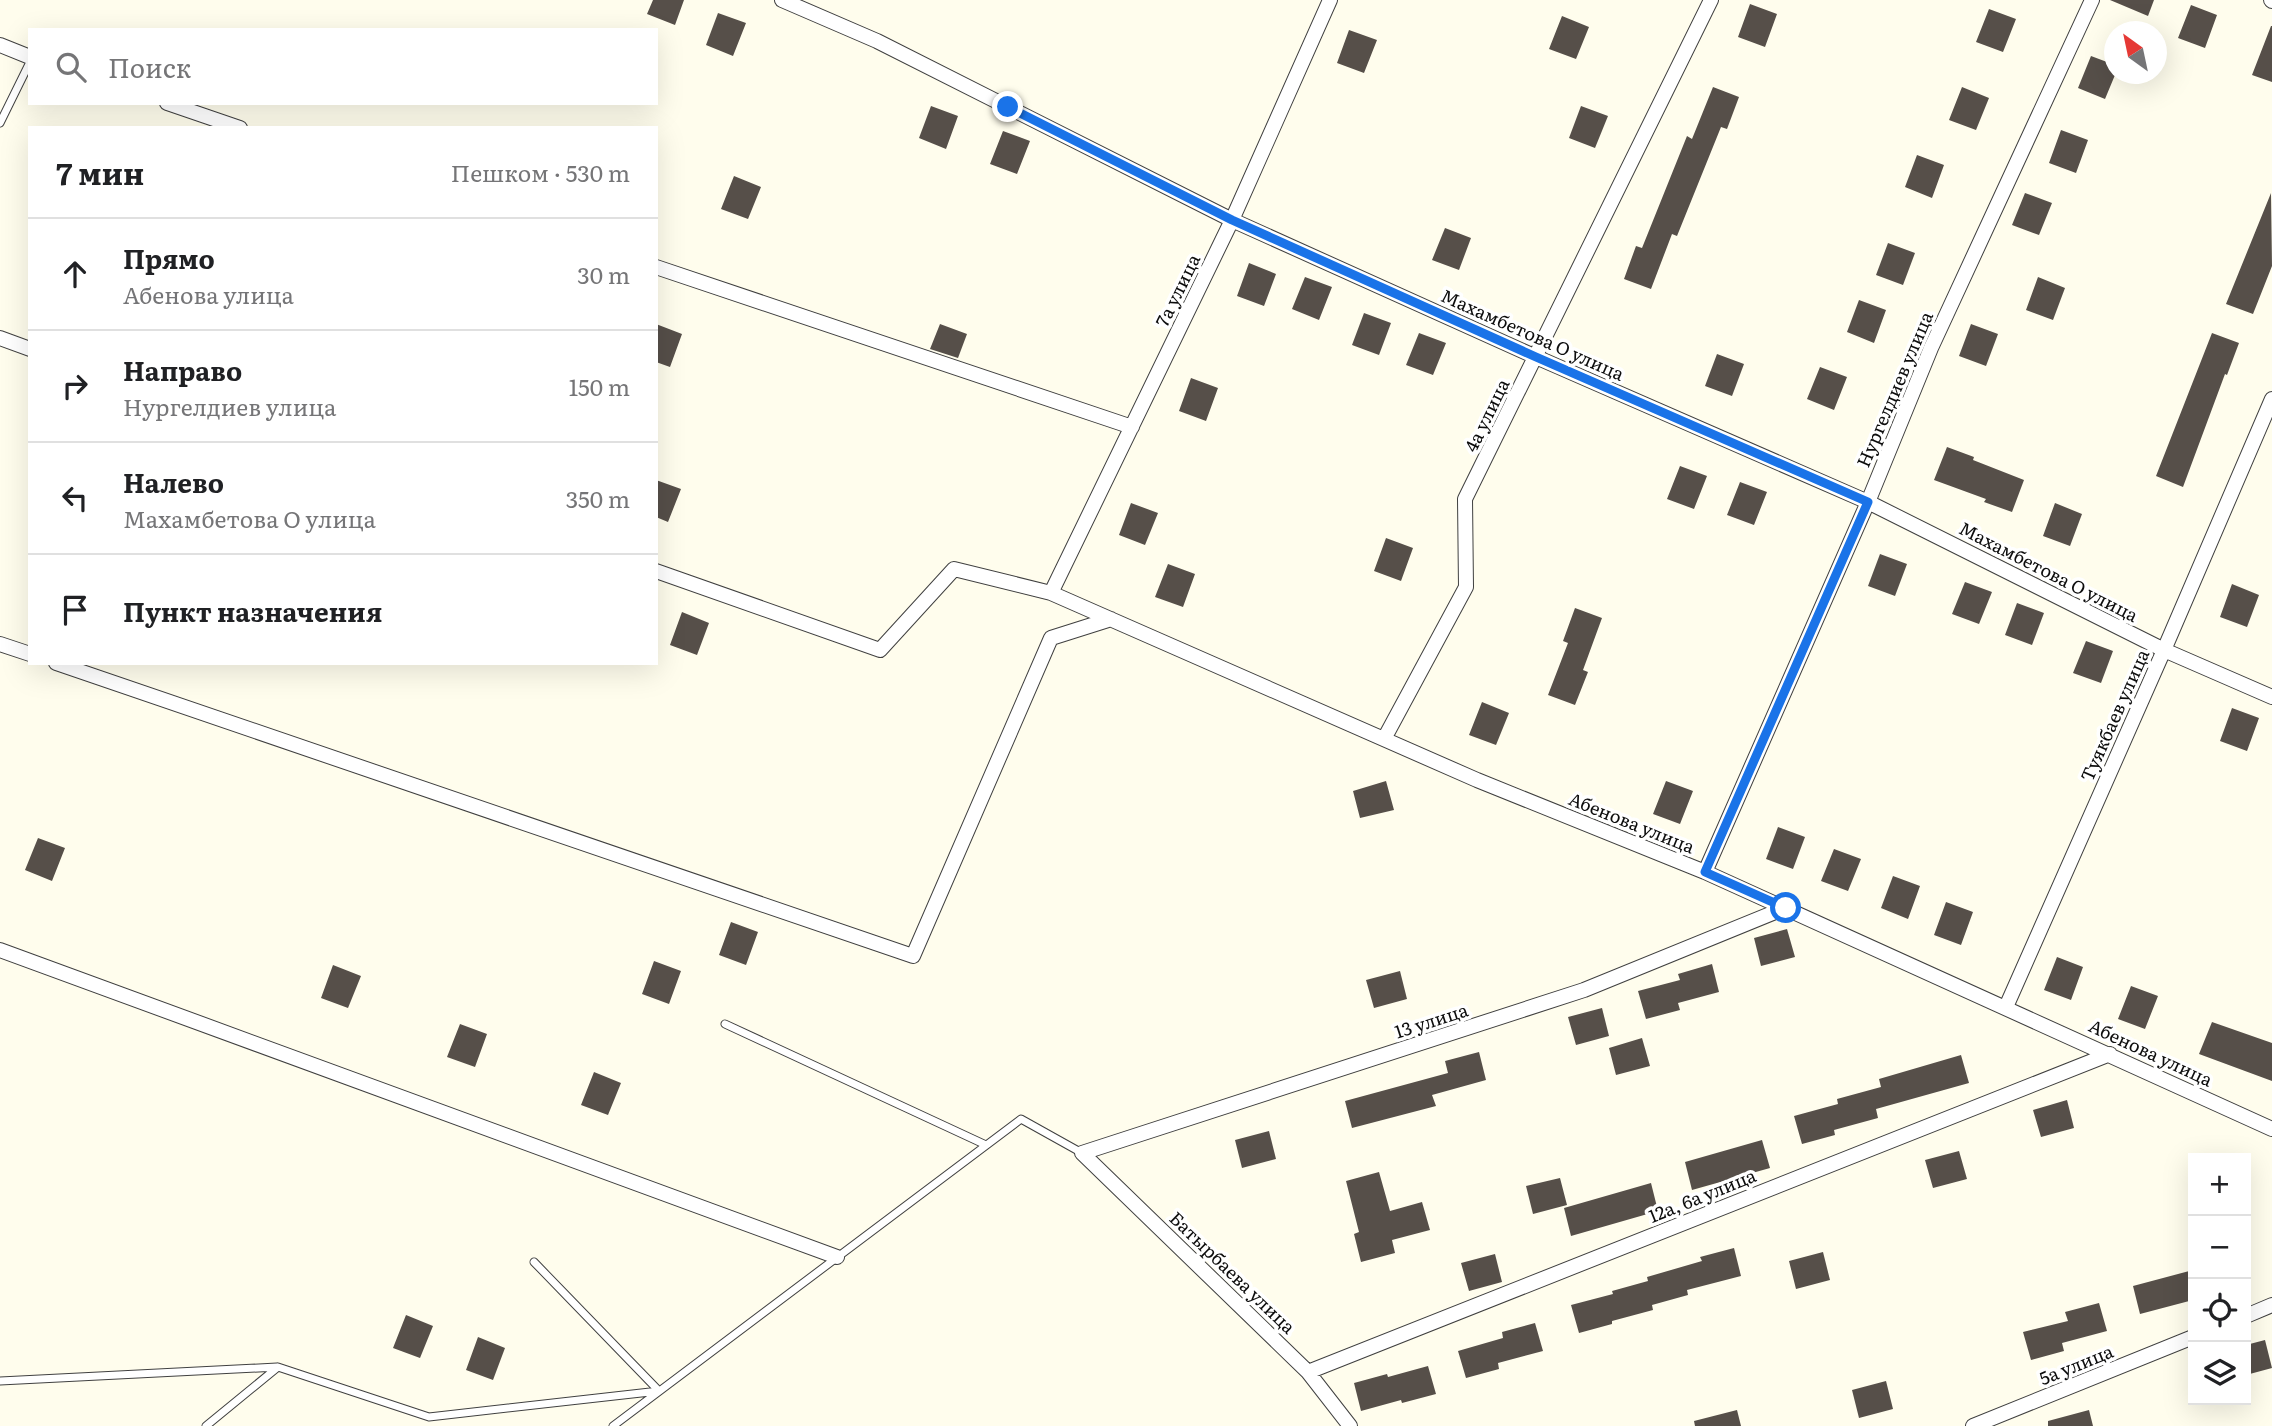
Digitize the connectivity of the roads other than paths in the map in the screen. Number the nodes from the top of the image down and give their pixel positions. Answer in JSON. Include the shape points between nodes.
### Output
{"nodes":[{"id":1,"x":782,"y":0,"type":"edge"},
{"id":2,"x":1330,"y":0,"type":"edge"},
{"id":3,"x":1711,"y":0,"type":"edge"},
{"id":4,"x":2092,"y":0,"type":"edge"},
{"id":5,"x":0,"y":45,"type":"edge"},
{"id":6,"x":28,"y":58,"type":"edge"},
{"id":7,"x":28,"y":63,"type":"edge"},
{"id":8,"x":173,"y":105,"type":"edge"},
{"id":9,"x":0,"y":123,"type":"edge"},
{"id":10,"x":234,"y":126,"type":"edge"},
{"id":11,"x":1232,"y":220,"type":"junction"},
{"id":12,"x":658,"y":268,"type":"edge"},
{"id":13,"x":0,"y":338,"type":"edge"},
{"id":14,"x":28,"y":348,"type":"edge"},
{"id":15,"x":1536,"y":357,"type":"junction"},
{"id":16,"x":2272,"y":399,"type":"edge"},
{"id":17,"x":1132,"y":427,"type":"junction"},
{"id":18,"x":1868,"y":502,"type":"junction"},
{"id":19,"x":658,"y":572,"type":"edge"},
{"id":20,"x":1051,"y":593,"type":"junction"},
{"id":21,"x":1111,"y":619,"type":"junction"},
{"id":22,"x":0,"y":644,"type":"edge"},
{"id":23,"x":2164,"y":650,"type":"junction"},
{"id":24,"x":28,"y":653,"type":"edge"},
{"id":25,"x":61,"y":665,"type":"edge"},
{"id":26,"x":2272,"y":698,"type":"edge"},
{"id":27,"x":1384,"y":739,"type":"junction"},
{"id":28,"x":1705,"y":872,"type":"junction"},
{"id":29,"x":1786,"y":908,"type":"junction"},
{"id":30,"x":0,"y":950,"type":"edge"},
{"id":31,"x":2006,"y":1007,"type":"junction"},
{"id":32,"x":725,"y":1024,"type":"dead end"},
{"id":33,"x":2110,"y":1054,"type":"junction"},
{"id":34,"x":2272,"y":1129,"type":"edge"},
{"id":35,"x":986,"y":1145,"type":"junction"},
{"id":36,"x":1082,"y":1153,"type":"junction"},
{"id":37,"x":837,"y":1257,"type":"junction"},
{"id":38,"x":534,"y":1262,"type":"dead end"},
{"id":39,"x":2272,"y":1305,"type":"edge"},
{"id":40,"x":2251,"y":1314,"type":"edge"},
{"id":41,"x":2188,"y":1339,"type":"edge"},
{"id":42,"x":278,"y":1367,"type":"junction"},
{"id":43,"x":1308,"y":1372,"type":"junction"},
{"id":44,"x":0,"y":1381,"type":"edge"},
{"id":45,"x":659,"y":1391,"type":"junction"},
{"id":46,"x":206,"y":1426,"type":"edge"},
{"id":47,"x":613,"y":1426,"type":"edge"},
{"id":48,"x":1350,"y":1426,"type":"edge"},
{"id":49,"x":1973,"y":1426,"type":"edge"}],
"edges":[{"from":1,"to":11,"type":"street","name":"Махамбетова О улица","via":[[877,41]]},
{"from":2,"to":11,"type":"street","name":"7а улица"},
{"from":3,"to":15,"type":"street","name":"4а улица"},
{"from":4,"to":18,"type":"street","name":"Нургелдиев улица","via":[[1931,348]]},
{"from":5,"to":6,"type":"street"},
{"from":7,"to":9,"type":"lane"},
{"from":8,"to":10,"type":"street"},
{"from":11,"to":15,"type":"street","name":"Махамбетова О улица"},
{"from":11,"to":17,"type":"street","name":"7а улица"},
{"from":12,"to":17,"type":"street"},
{"from":13,"to":14,"type":"street"},
{"from":15,"to":18,"type":"street","name":"Махамбетова О улица"},
{"from":15,"to":27,"type":"street","name":"4а улица","via":[[1465,499],[1466,587]]},
{"from":16,"to":23,"type":"street","name":"Туякбаев улица"},
{"from":17,"to":20,"type":"street","name":"7а улица"},
{"from":18,"to":23,"type":"street","name":"Махамбетова О улица"},
{"from":18,"to":28,"type":"street","name":"Нургелдиев улица"},
{"from":19,"to":20,"type":"street","name":"Абенова улица","via":[[880,650],[954,569]]},
{"from":20,"to":21,"type":"street","name":"Абенова улица"},
{"from":21,"to":25,"type":"street","via":[[1051,638],[913,956]]},
{"from":21,"to":27,"type":"street","name":"Абенова улица"},
{"from":22,"to":24,"type":"street"},
{"from":23,"to":26,"type":"street","name":"Махамбетова О улица"},
{"from":23,"to":31,"type":"street","name":"Туякбаев улица"},
{"from":27,"to":28,"type":"street","name":"Абенова улица"},
{"from":28,"to":29,"type":"street","name":"Абенова улица"},
{"from":29,"to":31,"type":"street","name":"Абенова улица"},
{"from":29,"to":36,"type":"street","name":"13 улица","via":[[1584,990]]},
{"from":30,"to":37,"type":"street"},
{"from":31,"to":33,"type":"street","name":"Абенова улица"},
{"from":32,"to":35,"type":"lane"},
{"from":33,"to":34,"type":"street","name":"Абенова улица"},
{"from":33,"to":43,"type":"street","name":"12а, 6а улица"},
{"from":35,"to":36,"type":"lane","via":[[1021,1119]]},
{"from":35,"to":37,"type":"lane"},
{"from":36,"to":43,"type":"street","name":"Батырбаева улица"},
{"from":37,"to":45,"type":"lane"},
{"from":38,"to":45,"type":"lane"},
{"from":39,"to":40,"type":"street"},
{"from":41,"to":49,"type":"street","name":"5а улица"},
{"from":42,"to":44,"type":"lane"},
{"from":42,"to":45,"type":"lane","via":[[429,1417]]},
{"from":42,"to":46,"type":"lane"},
{"from":43,"to":48,"type":"street","name":"Батырбаева улица"},
{"from":45,"to":47,"type":"lane"}]}
